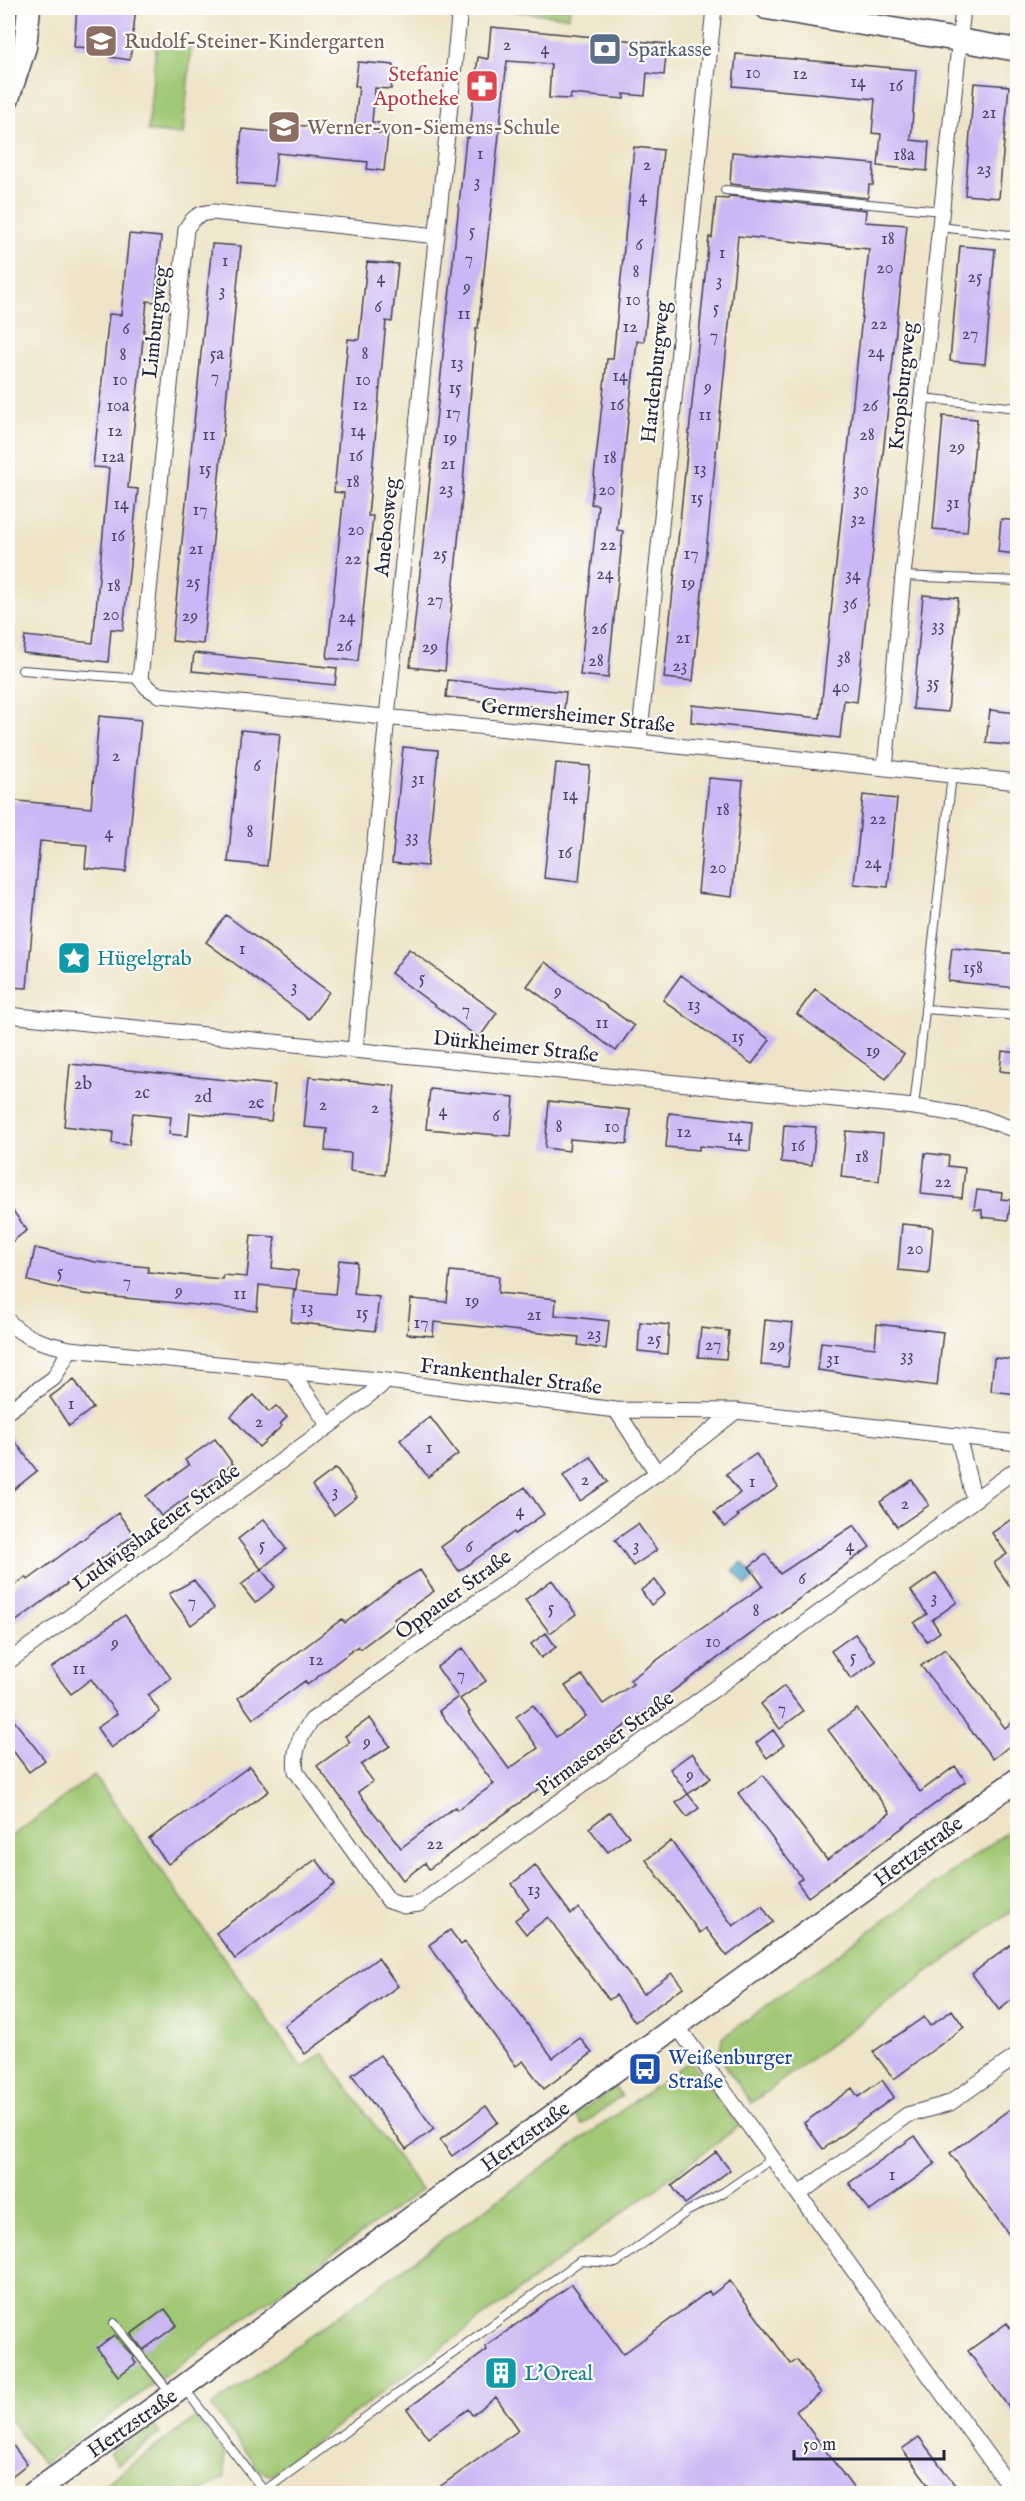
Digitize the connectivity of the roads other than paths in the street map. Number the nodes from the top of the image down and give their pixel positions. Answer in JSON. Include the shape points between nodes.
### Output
{"nodes":[{"id":1,"x":29,"y":8,"type":"edge"},
{"id":2,"x":460,"y":8,"type":"edge"},
{"id":3,"x":714,"y":8,"type":"edge"},
{"id":4,"x":766,"y":8,"type":"edge"},
{"id":5,"x":963,"y":8,"type":"edge"},
{"id":6,"x":960,"y":39,"type":"junction"},
{"id":7,"x":1017,"y":50,"type":"edge"},
{"id":8,"x":8,"y":98,"type":"edge"},
{"id":9,"x":725,"y":190,"type":"dead end"},
{"id":10,"x":942,"y":211,"type":"junction"},
{"id":11,"x":940,"y":227,"type":"junction"},
{"id":12,"x":437,"y":236,"type":"junction"},
{"id":13,"x":1017,"y":236,"type":"edge"},
{"id":14,"x":922,"y":398,"type":"junction"},
{"id":15,"x":1017,"y":408,"type":"edge"},
{"id":16,"x":903,"y":576,"type":"junction"},
{"id":17,"x":1017,"y":581,"type":"edge"},
{"id":18,"x":22,"y":670,"type":"dead end"},
{"id":19,"x":140,"y":678,"type":"junction"},
{"id":20,"x":387,"y":717,"type":"junction"},
{"id":21,"x":639,"y":742,"type":"junction"},
{"id":22,"x":885,"y":768,"type":"junction"},
{"id":23,"x":952,"y":775,"type":"junction"},
{"id":24,"x":1017,"y":782,"type":"edge"},
{"id":25,"x":925,"y":1008,"type":"junction"},
{"id":26,"x":8,"y":1015,"type":"edge"},
{"id":27,"x":1017,"y":1016,"type":"edge"},
{"id":28,"x":355,"y":1050,"type":"junction"},
{"id":29,"x":914,"y":1107,"type":"junction"},
{"id":30,"x":1017,"y":1131,"type":"edge"},
{"id":31,"x":8,"y":1321,"type":"edge"},
{"id":32,"x":70,"y":1349,"type":"junction"},
{"id":33,"x":290,"y":1370,"type":"junction"},
{"id":34,"x":387,"y":1381,"type":"junction"},
{"id":35,"x":616,"y":1410,"type":"junction"},
{"id":36,"x":8,"y":1411,"type":"edge"},
{"id":37,"x":736,"y":1411,"type":"junction"},
{"id":38,"x":329,"y":1426,"type":"junction"},
{"id":39,"x":958,"y":1437,"type":"junction"},
{"id":40,"x":1017,"y":1443,"type":"edge"},
{"id":41,"x":1017,"y":1468,"type":"edge"},
{"id":42,"x":657,"y":1473,"type":"junction"},
{"id":43,"x":974,"y":1500,"type":"junction"},
{"id":44,"x":8,"y":1662,"type":"edge"},
{"id":45,"x":295,"y":1764,"type":"joint"},
{"id":46,"x":1017,"y":1779,"type":"edge"},
{"id":47,"x":677,"y":2026,"type":"junction"},
{"id":48,"x":1017,"y":2055,"type":"edge"},
{"id":49,"x":772,"y":2158,"type":"junction"},
{"id":50,"x":799,"y":2194,"type":"junction"},
{"id":51,"x":114,"y":2323,"type":"dead end"},
{"id":52,"x":178,"y":2391,"type":"junction"},
{"id":53,"x":264,"y":2492,"type":"edge"},
{"id":54,"x":32,"y":2493,"type":"edge"},
{"id":55,"x":1015,"y":2493,"type":"edge"}],
"edges":[{"from":1,"to":8,"type":"main road","via":[[25,47]]},
{"from":2,"to":12,"type":"street","name":"Anebosweg"},
{"from":3,"to":21,"type":"street","name":"Hardenburgweg"},
{"from":4,"to":6,"type":"main road"},
{"from":5,"to":6,"type":"street","name":"Kropsburgweg"},
{"from":6,"to":7,"type":"main road"},
{"from":6,"to":10,"type":"street","name":"Kropsburgweg"},
{"from":9,"to":10,"type":"lane"},
{"from":10,"to":11,"type":"street","name":"Kropsburgweg"},
{"from":11,"to":13,"type":"lane"},
{"from":11,"to":14,"type":"street","name":"Kropsburgweg"},
{"from":12,"to":19,"type":"street","name":"Limburgweg","via":[[213,212],[201,213],[191,220],[186,229]]},
{"from":12,"to":20,"type":"street","name":"Anebosweg"},
{"from":14,"to":15,"type":"lane"},
{"from":14,"to":16,"type":"street","name":"Kropsburgweg"},
{"from":16,"to":17,"type":"lane"},
{"from":16,"to":22,"type":"street","name":"Kropsburgweg"},
{"from":18,"to":19,"type":"lane"},
{"from":19,"to":20,"type":"street","name":"Germersheimer Straße","via":[[159,695]]},
{"from":20,"to":21,"type":"street","name":"Germersheimer Straße"},
{"from":20,"to":28,"type":"street","name":"Anebosweg"},
{"from":21,"to":22,"type":"street","name":"Germersheimer Straße"},
{"from":22,"to":23,"type":"street","name":"Germersheimer Straße"},
{"from":23,"to":24,"type":"street","name":"Germersheimer Straße"},
{"from":23,"to":25,"type":"lane"},
{"from":25,"to":27,"type":"lane"},
{"from":25,"to":29,"type":"lane"},
{"from":26,"to":28,"type":"street","name":"Dürkheimer Straße"},
{"from":28,"to":29,"type":"street","name":"Dürkheimer Straße"},
{"from":29,"to":30,"type":"street","name":"Dürkheimer Straße","via":[[983,1118]]},
{"from":31,"to":32,"type":"street","name":"Frankenthaler Straße","via":[[30,1338]]},
{"from":32,"to":33,"type":"street","name":"Frankenthaler Straße"},
{"from":32,"to":36,"type":"street","via":[[54,1377]]},
{"from":33,"to":34,"type":"street","name":"Frankenthaler Straße"},
{"from":33,"to":38,"type":"street"},
{"from":34,"to":35,"type":"street","name":"Frankenthaler Straße"},
{"from":34,"to":38,"type":"street","name":"Ludwigshafener Straße"},
{"from":35,"to":37,"type":"street","name":"Frankenthaler Straße"},
{"from":35,"to":42,"type":"street"},
{"from":37,"to":39,"type":"street","name":"Frankenthaler Straße"},
{"from":37,"to":42,"type":"street","name":"Oppauer Straße"},
{"from":38,"to":44,"type":"street","name":"Ludwigshafener Straße"},
{"from":39,"to":40,"type":"street","name":"Frankenthaler Straße"},
{"from":39,"to":43,"type":"street"},
{"from":41,"to":43,"type":"street","name":"Pirmasenser Straße"},
{"from":42,"to":45,"type":"street","name":"Oppauer Straße","via":[[312,1720],[297,1746]]},
{"from":43,"to":45,"type":"street","name":"Pirmasenser Straße","via":[[419,1904],[404,1906],[389,1900],[299,1776]]},
{"from":46,"to":47,"type":"main road","name":"Hertzstraße"},
{"from":47,"to":49,"type":"street"},
{"from":47,"to":52,"type":"main road","name":"Hertzstraße"},
{"from":48,"to":50,"type":"street","via":[[950,2103],[907,2115]]},
{"from":49,"to":50,"type":"street"},
{"from":49,"to":53,"type":"lane","via":[[616,2263],[580,2261]]},
{"from":50,"to":55,"type":"street"},
{"from":51,"to":52,"type":"lane"},
{"from":52,"to":53,"type":"lane"},
{"from":52,"to":54,"type":"main road","name":"Hertzstraße"}]}
